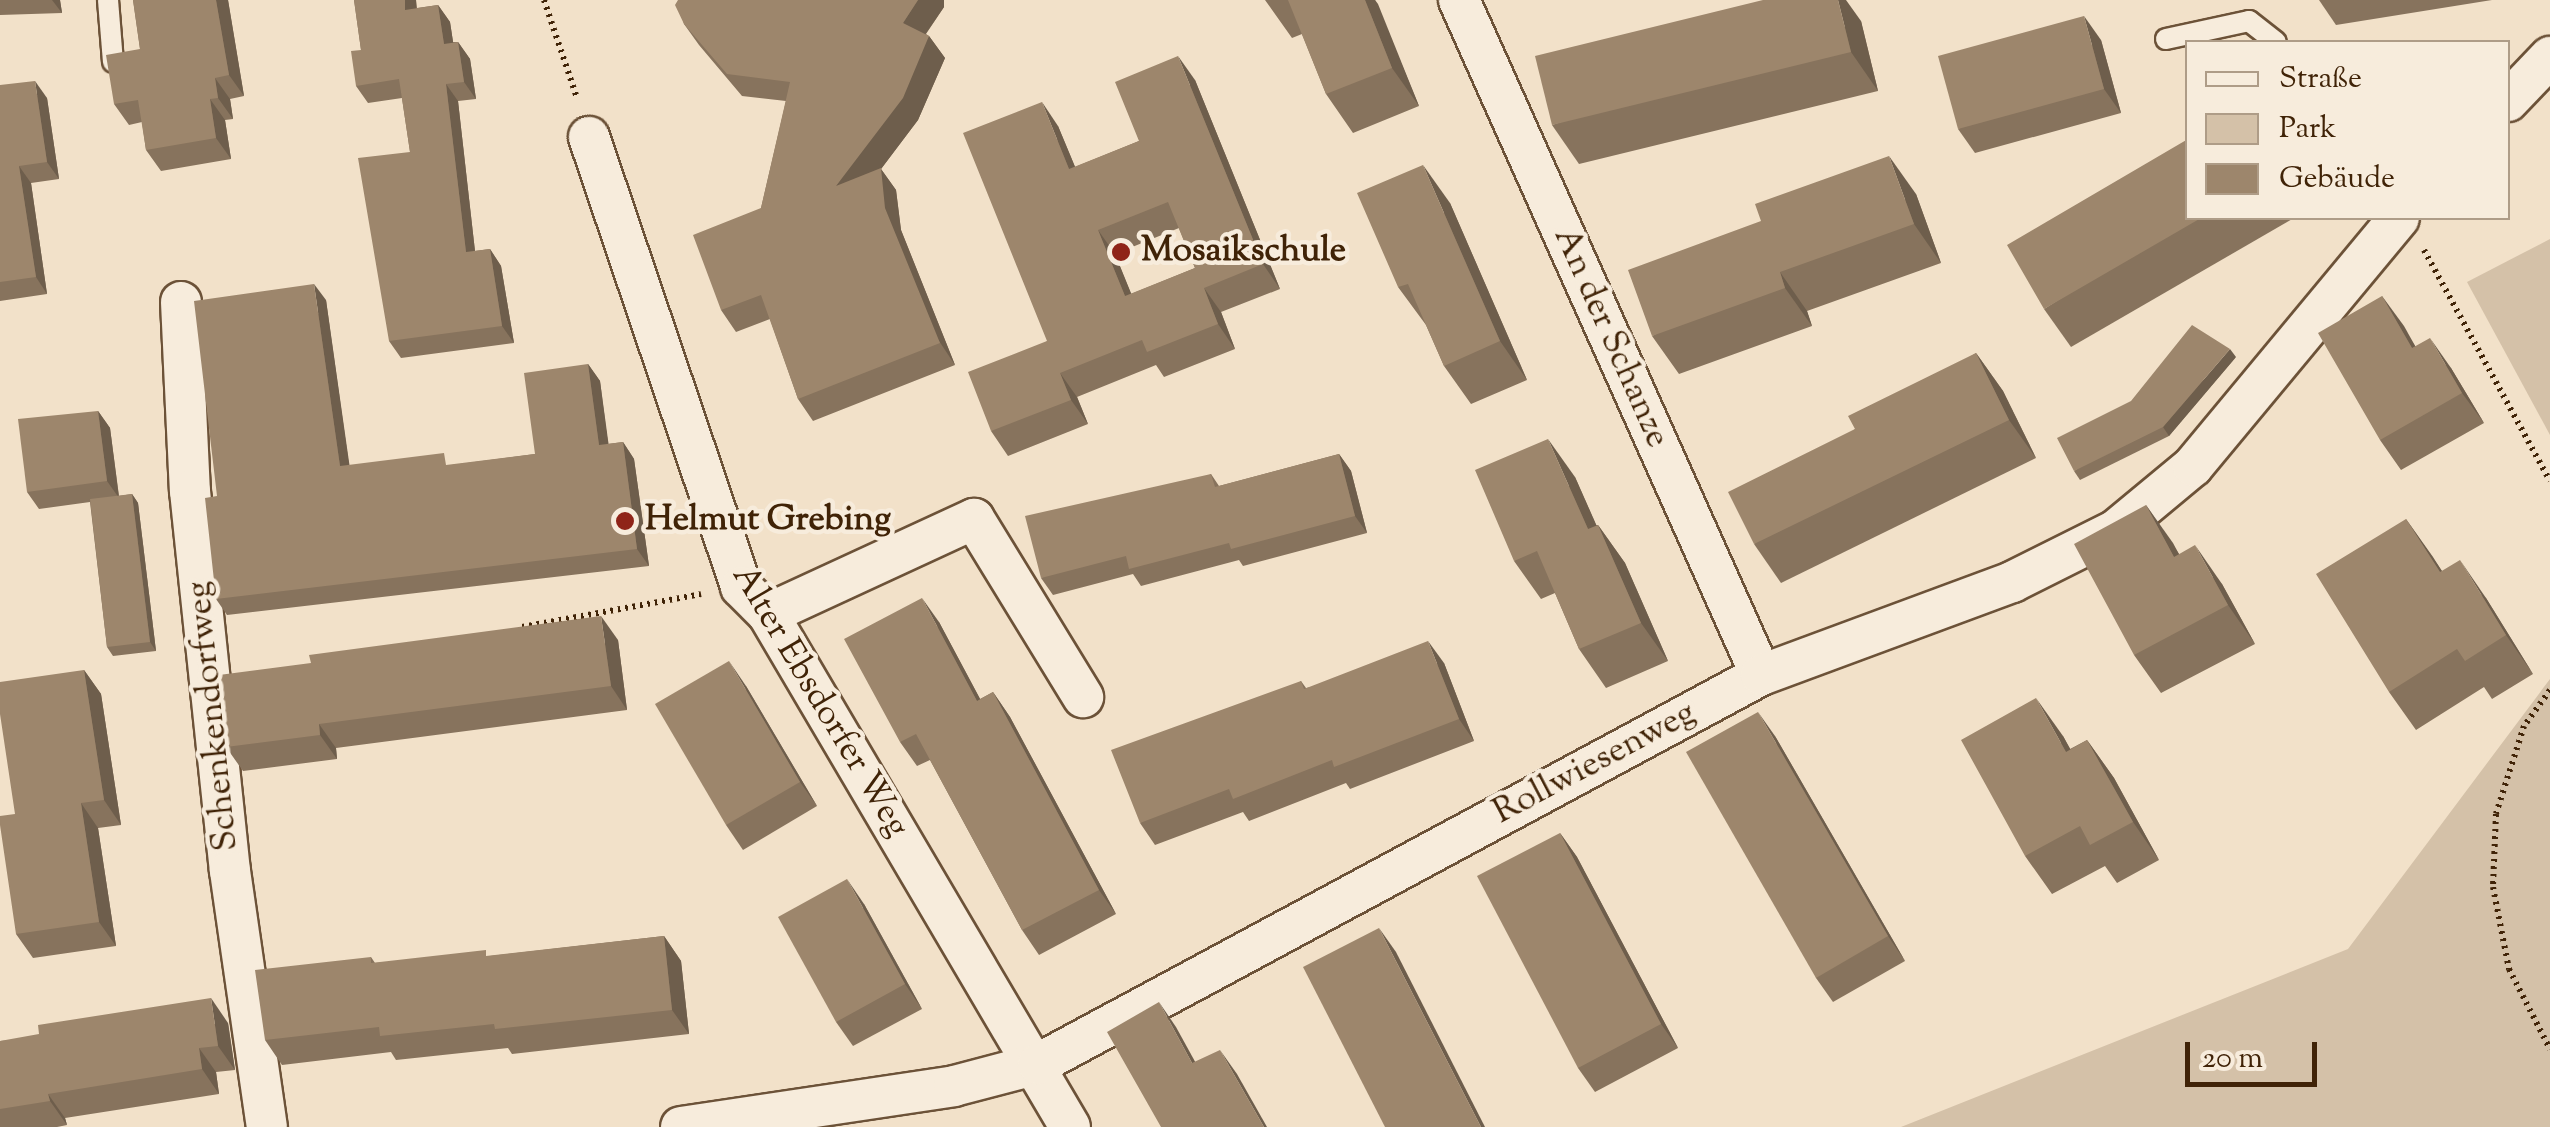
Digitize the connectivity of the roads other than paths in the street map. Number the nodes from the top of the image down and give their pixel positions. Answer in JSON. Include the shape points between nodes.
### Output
{"nodes":[{"id":1,"x":108,"y":0,"type":"edge"},
{"id":2,"x":1459,"y":0,"type":"edge"},
{"id":3,"x":2166,"y":39,"type":"dead end"},
{"id":4,"x":2274,"y":40,"type":"edge"},
{"id":5,"x":2550,"y":57,"type":"edge"},
{"id":6,"x":112,"y":62,"type":"edge"},
{"id":7,"x":2510,"y":99,"type":"edge"},
{"id":8,"x":588,"y":137,"type":"dead end"},
{"id":9,"x":2398,"y":220,"type":"edge"},
{"id":10,"x":182,"y":302,"type":"dead end"},
{"id":11,"x":755,"y":601,"type":"junction"},
{"id":12,"x":1761,"y":675,"type":"junction"},
{"id":13,"x":1083,"y":698,"type":"dead end"},
{"id":14,"x":1038,"y":1064,"type":"junction"},
{"id":15,"x":267,"y":1127,"type":"edge"},
{"id":16,"x":681,"y":1127,"type":"edge"},
{"id":17,"x":1070,"y":1127,"type":"edge"}],
"edges":[{"from":1,"to":6,"type":"lane"},
{"from":2,"to":12,"type":"street","name":"An der Schanze"},
{"from":3,"to":4,"type":"lane","via":[[2250,21]]},
{"from":5,"to":7,"type":"street"},
{"from":8,"to":11,"type":"street","name":"Alter Ebsdorfer Weg"},
{"from":9,"to":12,"type":"street","name":"Rollwiesenweg","via":[[2193,466],[2116,530],[1996,588]]},
{"from":10,"to":15,"type":"street","name":"Schenkendorfweg","via":[[190,491],[230,871]]},
{"from":11,"to":13,"type":"street","via":[[974,519]]},
{"from":11,"to":14,"type":"street","name":"Alter Ebsdorfer Weg"},
{"from":12,"to":14,"type":"street","name":"Rollwiesenweg"},
{"from":14,"to":16,"type":"street","name":"Rollwiesenweg","via":[[954,1086]]},
{"from":14,"to":17,"type":"street","name":"Alter Ebsdorfer Weg"}]}
